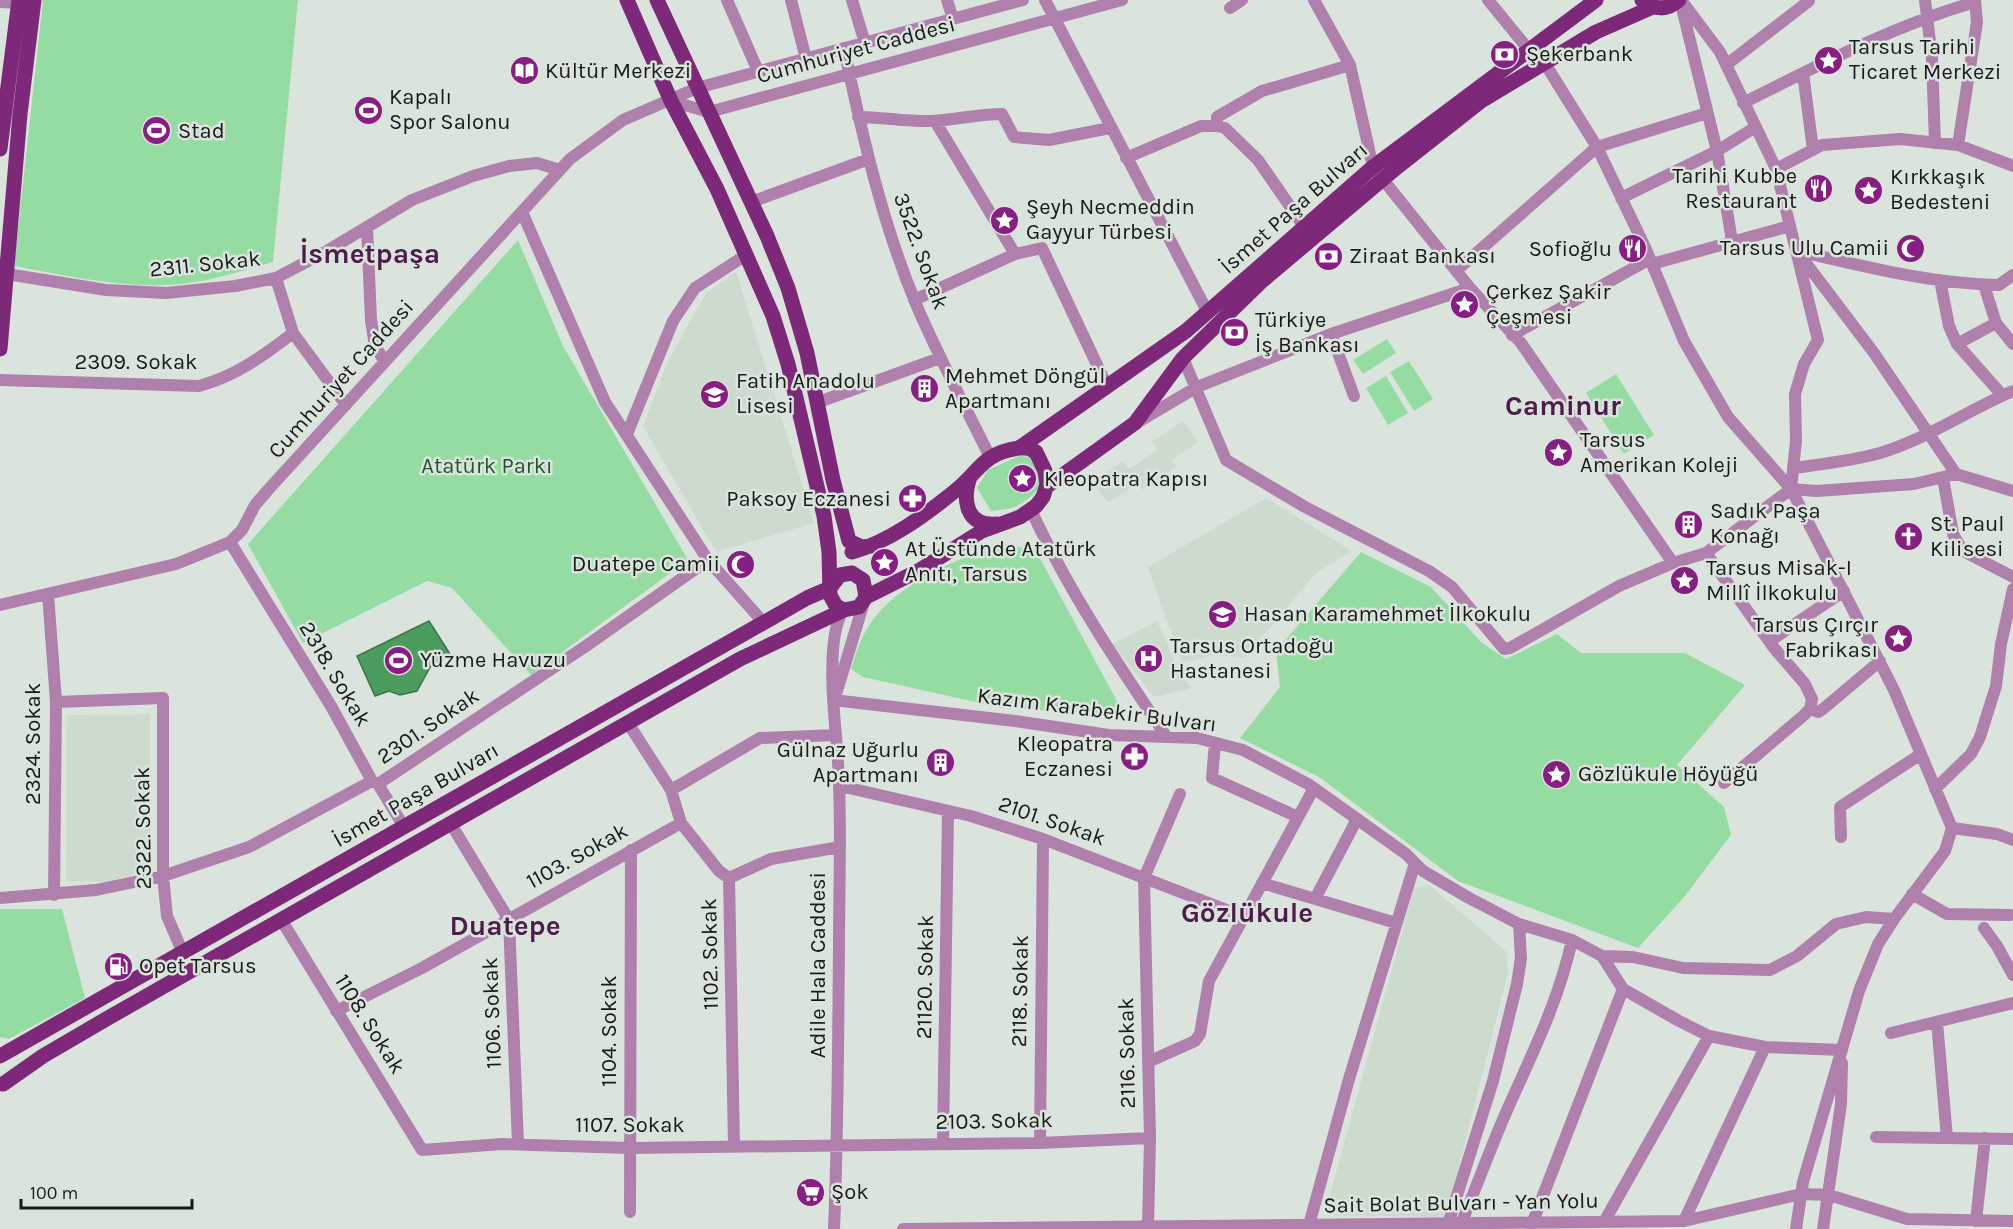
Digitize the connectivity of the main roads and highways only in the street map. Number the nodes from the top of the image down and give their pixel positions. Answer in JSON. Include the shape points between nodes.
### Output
{"nodes":[{"id":1,"x":627,"y":0,"type":"edge"},
{"id":2,"x":657,"y":0,"type":"edge"},
{"id":3,"x":1596,"y":0,"type":"edge"},
{"id":4,"x":1680,"y":0,"type":"edge"},
{"id":5,"x":24,"y":1,"type":"edge"},
{"id":6,"x":1647,"y":4,"type":"edge"},
{"id":7,"x":0,"y":142,"type":"edge"},
{"id":8,"x":1378,"y":173,"type":"junction"},
{"id":9,"x":0,"y":349,"type":"edge"},
{"id":10,"x":1019,"y":447,"type":"junction"},
{"id":11,"x":970,"y":477,"type":"junction"},
{"id":12,"x":1046,"y":487,"type":"junction"},
{"id":13,"x":1002,"y":524,"type":"junction"},
{"id":14,"x":850,"y":547,"type":"junction"},
{"id":15,"x":858,"y":576,"type":"junction"},
{"id":16,"x":830,"y":588,"type":"junction"},
{"id":17,"x":866,"y":597,"type":"junction"},
{"id":18,"x":844,"y":610,"type":"junction"},
{"id":19,"x":0,"y":1056,"type":"edge"},
{"id":20,"x":0,"y":1066,"type":"edge"},
{"id":21,"x":2,"y":1087,"type":"edge"}],
"edges":[{"from":1,"to":16,"type":"main road","via":[[773,316],[824,516]]},
{"from":2,"to":14,"type":"main road","via":[[788,288],[807,353]]},
{"from":3,"to":8,"type":"main road","name":"İsmet Paşa Bulvarı","via":[[1527,50]]},
{"from":4,"to":6,"type":"main road","via":[[1666,8]]},
{"from":5,"to":7,"type":"main road"},
{"from":5,"to":9,"type":"main road","via":[[20,114]]},
{"from":6,"to":8,"type":"main road","via":[[1481,101]]},
{"from":8,"to":10,"type":"main road","name":"İsmet Paşa Bulvarı","via":[[1305,228],[1208,313]]},
{"from":8,"to":12,"type":"main road","via":[[1183,358],[1135,423]]},
{"from":10,"to":11,"type":"main road","name":"İsmet Paşa Bulvarı","via":[[990,457]]},
{"from":10,"to":12,"type":"main road","via":[[1036,452],[1045,471]]},
{"from":11,"to":13,"type":"main road","via":[[964,493],[971,512],[984,523]]},
{"from":11,"to":14,"type":"main road","name":"İsmet Paşa Bulvarı","via":[[875,546]]},
{"from":12,"to":13,"type":"main road","name":"İsmet Paşa Bulvarı","via":[[1043,498],[1031,510]]},
{"from":13,"to":17,"type":"main road","name":"İsmet Paşa Bulvarı","via":[[982,531],[918,571]]},
{"from":14,"to":15,"type":"main road"},
{"from":15,"to":16,"type":"main road","via":[[840,575]]},
{"from":15,"to":17,"type":"main road","via":[[866,585]]},
{"from":16,"to":18,"type":"main road","via":[[832,601]]},
{"from":16,"to":19,"type":"main road","name":"İsmet Paşa Bulvarı"},
{"from":17,"to":18,"type":"main road","name":"İsmet Paşa Bulvarı","via":[[859,607]]},
{"from":18,"to":21,"type":"main road","name":"İsmet Paşa Bulvarı","via":[[740,659],[43,1056]]},
{"from":20,"to":21,"type":"main road"}]}
